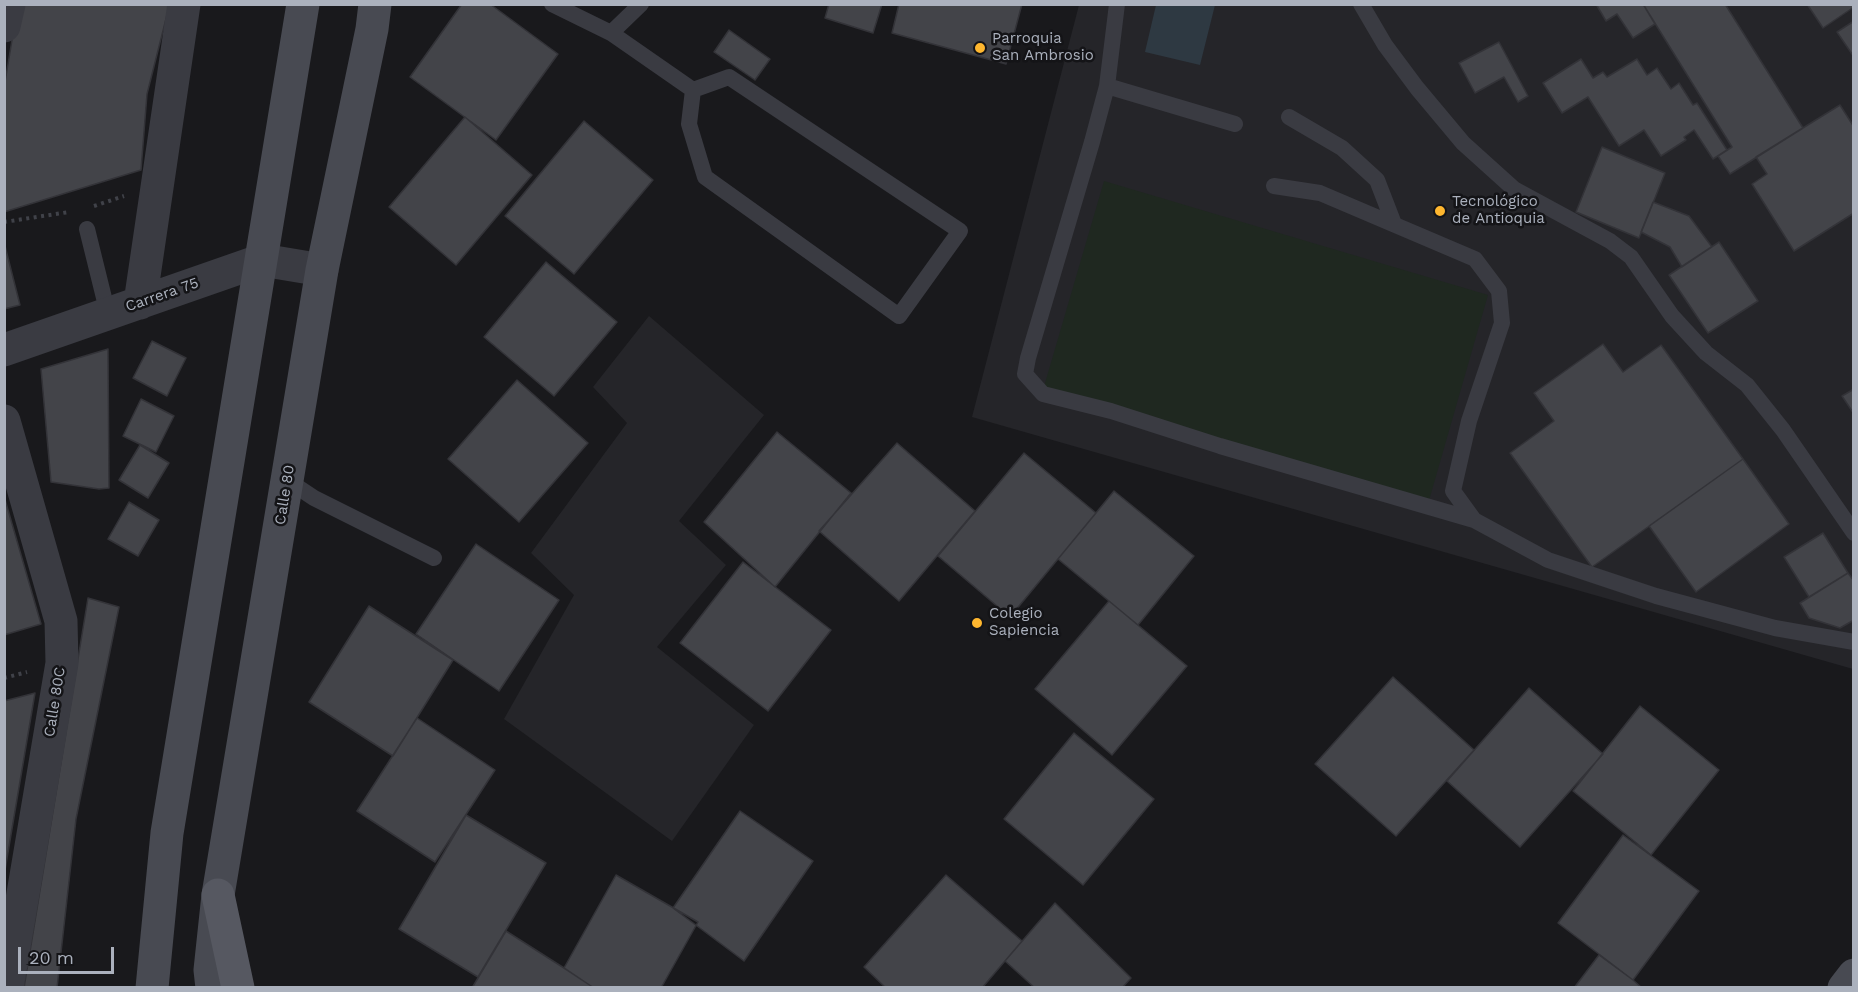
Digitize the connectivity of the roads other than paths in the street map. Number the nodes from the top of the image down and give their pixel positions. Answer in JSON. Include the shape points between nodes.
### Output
{"nodes":[{"id":1,"x":9,"y":4,"type":"edge"},
{"id":2,"x":184,"y":4,"type":"edge"},
{"id":3,"x":303,"y":4,"type":"edge"},
{"id":4,"x":375,"y":4,"type":"edge"},
{"id":5,"x":552,"y":4,"type":"edge"},
{"id":6,"x":641,"y":4,"type":"edge"},
{"id":7,"x":1117,"y":4,"type":"edge"},
{"id":8,"x":1361,"y":4,"type":"edge"},
{"id":9,"x":4,"y":26,"type":"edge"},
{"id":10,"x":611,"y":33,"type":"junction"},
{"id":11,"x":1107,"y":86,"type":"junction"},
{"id":12,"x":693,"y":90,"type":"junction"},
{"id":13,"x":1289,"y":117,"type":"dead end"},
{"id":14,"x":1235,"y":124,"type":"dead end"},
{"id":15,"x":1274,"y":186,"type":"dead end"},
{"id":16,"x":1394,"y":224,"type":"junction"},
{"id":17,"x":87,"y":229,"type":"dead end"},
{"id":18,"x":262,"y":260,"type":"junction"},
{"id":19,"x":322,"y":270,"type":"junction"},
{"id":20,"x":140,"y":303,"type":"junction"},
{"id":21,"x":108,"y":314,"type":"junction"},
{"id":22,"x":4,"y":350,"type":"edge"},
{"id":23,"x":4,"y":421,"type":"edge"},
{"id":24,"x":287,"y":480,"type":"junction"},
{"id":25,"x":1474,"y":520,"type":"junction"},
{"id":26,"x":1854,"y":533,"type":"edge"},
{"id":27,"x":434,"y":558,"type":"dead end"},
{"id":28,"x":1854,"y":642,"type":"edge"},
{"id":29,"x":218,"y":895,"type":"junction"},
{"id":30,"x":1854,"y":975,"type":"edge"},
{"id":31,"x":7,"y":987,"type":"edge"},
{"id":32,"x":152,"y":987,"type":"edge"},
{"id":33,"x":212,"y":987,"type":"edge"},
{"id":34,"x":238,"y":987,"type":"edge"},
{"id":35,"x":1844,"y":987,"type":"edge"}],
"edges":[{"from":1,"to":9,"type":"street"},
{"from":2,"to":20,"type":"street"},
{"from":3,"to":18,"type":"main road"},
{"from":4,"to":19,"type":"main road","name":"Calle 80"},
{"from":5,"to":10,"type":"lane"},
{"from":6,"to":10,"type":"lane"},
{"from":7,"to":11,"type":"lane"},
{"from":8,"to":26,"type":"lane","via":[[1385,45],[1463,143],[1514,189],[1610,241],[1631,257],[1672,316],[1706,353],[1747,385]]},
{"from":10,"to":12,"type":"lane"},
{"from":11,"to":14,"type":"lane"},
{"from":11,"to":25,"type":"lane","via":[[1025,374],[1043,394]]},
{"from":12,"to":12,"type":"lane","via":[[689,124],[705,177],[899,316],[960,231],[729,77]]},
{"from":13,"to":16,"type":"lane","via":[[1342,148],[1377,180]]},
{"from":15,"to":16,"type":"lane","via":[[1320,193]]},
{"from":16,"to":25,"type":"lane","via":[[1475,259],[1499,291],[1502,323],[1469,421],[1453,491]]},
{"from":17,"to":21,"type":"lane"},
{"from":18,"to":19,"type":"street","name":"Carrera 75"},
{"from":18,"to":20,"type":"street","name":"Carrera 75"},
{"from":18,"to":32,"type":"main road","via":[[167,833]]},
{"from":19,"to":24,"type":"main road","name":"Calle 80"},
{"from":20,"to":21,"type":"street","name":"Carrera 75"},
{"from":21,"to":22,"type":"street","name":"Carrera 75"},
{"from":23,"to":31,"type":"street","name":"Calle 80C","via":[[61,621],[62,663]]},
{"from":24,"to":27,"type":"lane","via":[[314,498]]},
{"from":24,"to":29,"type":"main road","name":"Calle 80"},
{"from":25,"to":28,"type":"lane","via":[[1548,560],[1656,596],[1775,628]]},
{"from":29,"to":33,"type":"main road","name":"Calle 80","via":[[210,970]]},
{"from":29,"to":34,"type":"main road"},
{"from":30,"to":35,"type":"main road"}]}
